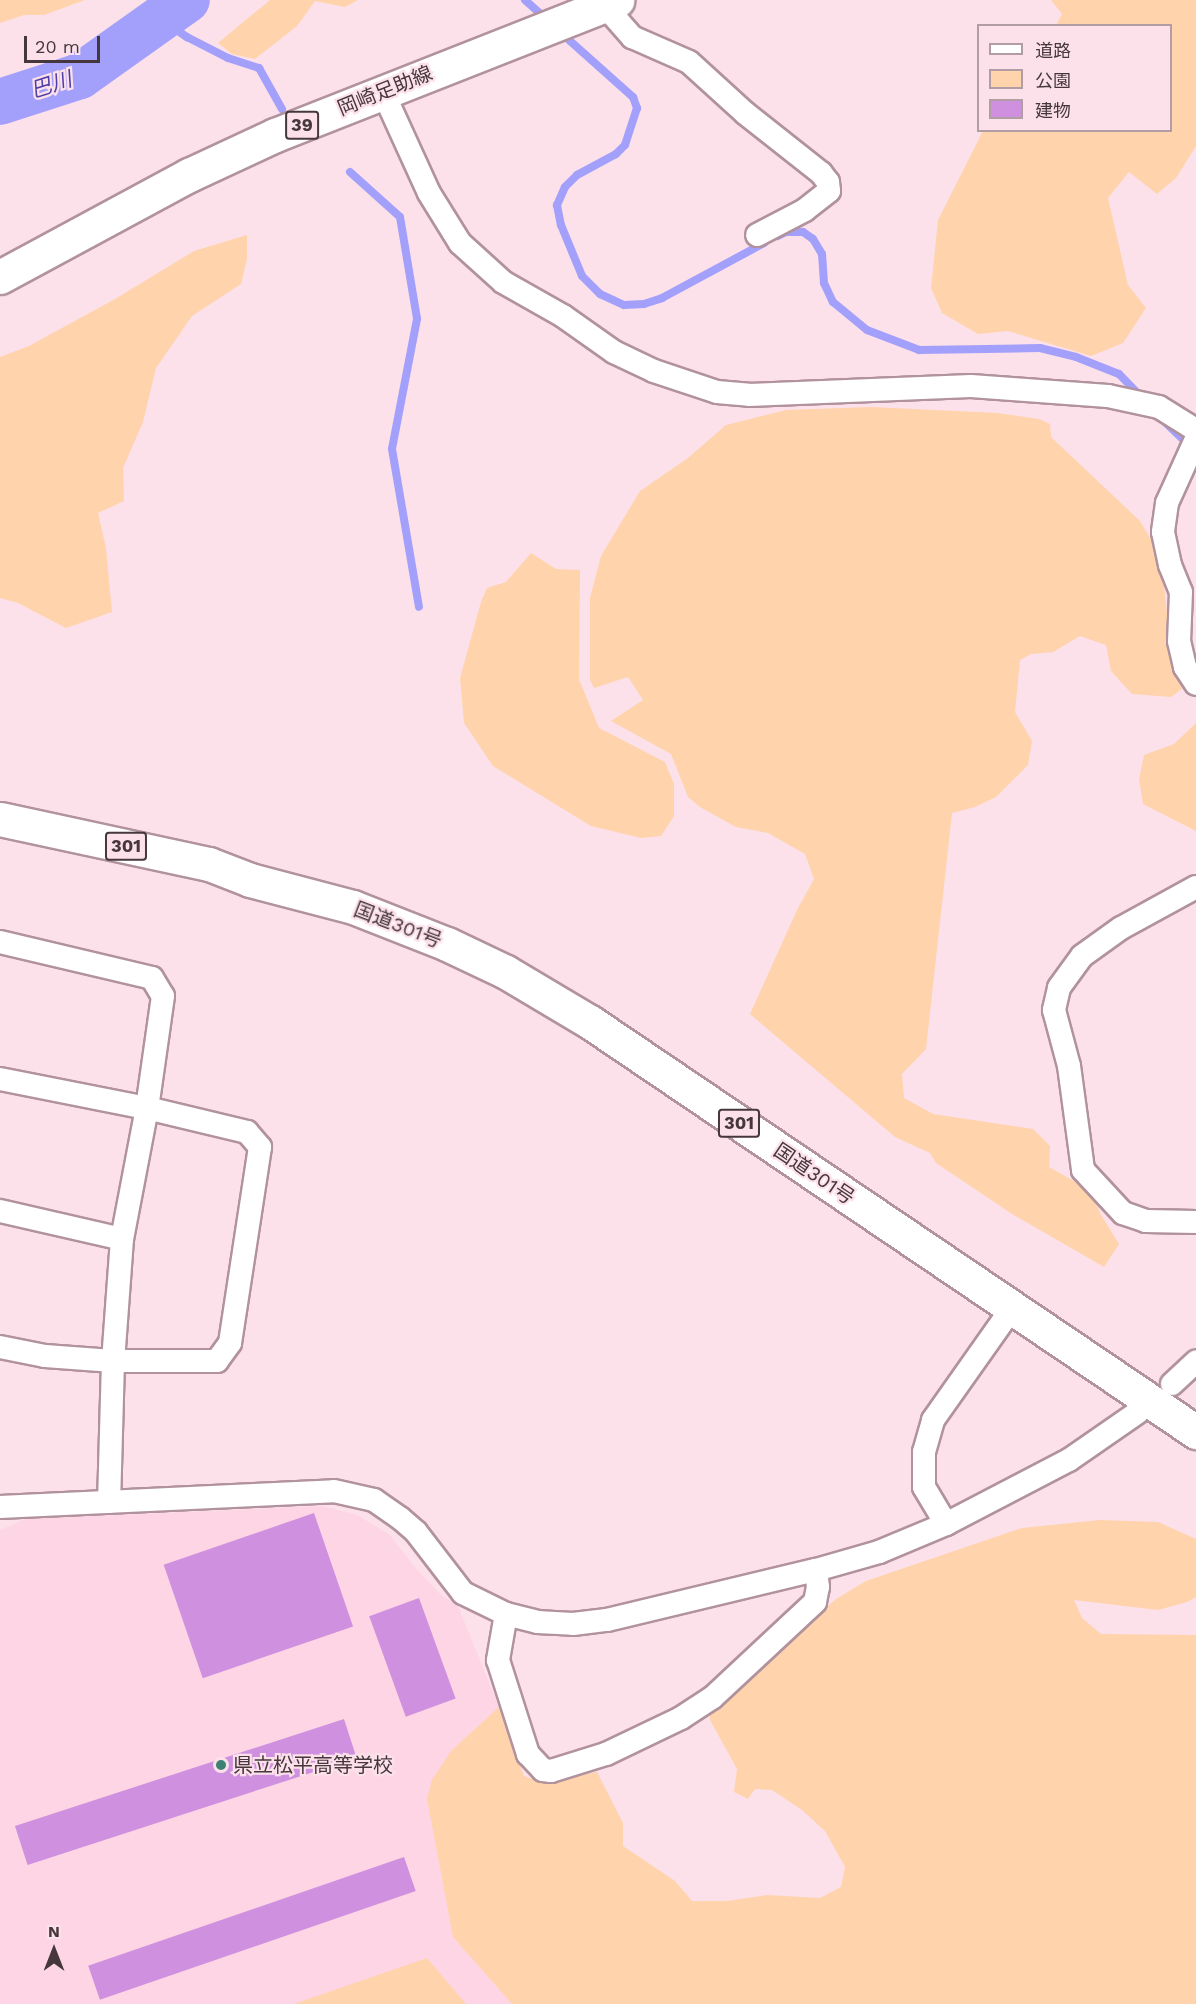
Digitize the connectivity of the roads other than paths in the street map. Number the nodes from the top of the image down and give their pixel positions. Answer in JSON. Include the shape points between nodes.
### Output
{"nodes":[{"id":1,"x":610,"y":3,"type":"edge"},
{"id":2,"x":383,"y":92,"type":"junction"},
{"id":3,"x":757,"y":235,"type":"dead end"},
{"id":4,"x":0,"y":277,"type":"edge"},
{"id":5,"x":1196,"y":430,"type":"edge"},
{"id":6,"x":1196,"y":438,"type":"edge"},
{"id":7,"x":1196,"y":684,"type":"edge"},
{"id":8,"x":0,"y":819,"type":"edge"},
{"id":9,"x":0,"y":843,"type":"edge"},
{"id":10,"x":250,"y":880,"type":"junction"},
{"id":11,"x":1196,"y":886,"type":"edge"},
{"id":12,"x":0,"y":942,"type":"edge"},
{"id":13,"x":0,"y":1079,"type":"edge"},
{"id":14,"x":147,"y":1108,"type":"junction"},
{"id":15,"x":0,"y":1211,"type":"edge"},
{"id":16,"x":1196,"y":1222,"type":"edge"},
{"id":17,"x":122,"y":1239,"type":"junction"},
{"id":18,"x":1012,"y":1308,"type":"junction"},
{"id":19,"x":0,"y":1347,"type":"edge"},
{"id":20,"x":112,"y":1361,"type":"junction"},
{"id":21,"x":1196,"y":1362,"type":"edge"},
{"id":22,"x":1172,"y":1384,"type":"dead end"},
{"id":23,"x":1137,"y":1413,"type":"dead end"},
{"id":24,"x":1196,"y":1432,"type":"edge"},
{"id":25,"x":109,"y":1502,"type":"junction"},
{"id":26,"x":0,"y":1507,"type":"edge"},
{"id":27,"x":945,"y":1524,"type":"junction"},
{"id":28,"x":816,"y":1570,"type":"junction"},
{"id":29,"x":506,"y":1614,"type":"junction"}],
"edges":[{"from":1,"to":2,"type":"main road","name":"岡崎足助線","number":"39"},
{"from":1,"to":3,"type":"street","via":[[632,37],[689,62],[828,182],[828,191],[805,210]]},
{"from":2,"to":4,"type":"main road","name":"岡崎足助線","number":"39","via":[[189,175]]},
{"from":2,"to":5,"type":"street","via":[[429,193],[460,243],[503,282],[563,316],[614,352],[654,371],[717,392],[749,394],[971,386],[1108,396],[1159,407]]},
{"from":6,"to":7,"type":"street","via":[[1167,503],[1163,532],[1181,592],[1179,641],[1185,667]]},
{"from":8,"to":10,"type":"main road","name":"国道301号","number":"301","via":[[209,864]]},
{"from":9,"to":10,"type":"main road","name":"国道301号","number":"301","via":[[220,879]]},
{"from":10,"to":18,"type":"main road","name":"国道301号","number":"301","via":[[353,907],[506,972],[590,1022]]},
{"from":11,"to":16,"type":"street","via":[[1121,928],[1082,956],[1059,988],[1054,1010],[1069,1066],[1083,1170],[1123,1212],[1146,1221]]},
{"from":12,"to":14,"type":"street","via":[[152,978],[163,996]]},
{"from":13,"to":14,"type":"street"},
{"from":14,"to":17,"type":"street"},
{"from":14,"to":20,"type":"street","via":[[247,1132],[260,1147],[230,1343],[217,1361]]},
{"from":15,"to":17,"type":"street"},
{"from":17,"to":20,"type":"street"},
{"from":18,"to":24,"type":"main road","name":"国道301号","number":"301"},
{"from":18,"to":27,"type":"street","via":[[933,1420],[924,1452],[924,1487]]},
{"from":19,"to":20,"type":"street","via":[[45,1356]]},
{"from":20,"to":25,"type":"street"},
{"from":21,"to":22,"type":"street"},
{"from":23,"to":27,"type":"street","via":[[1069,1460]]},
{"from":25,"to":26,"type":"street"},
{"from":25,"to":29,"type":"street","via":[[334,1491],[374,1500],[416,1532],[463,1593]]},
{"from":27,"to":28,"type":"street","via":[[879,1552]]},
{"from":28,"to":29,"type":"street","via":[[607,1620],[573,1624],[537,1622]]},
{"from":28,"to":29,"type":"street","via":[[815,1602],[712,1698],[681,1718],[606,1754],[551,1772],[543,1770],[528,1754],[498,1660]]}]}
